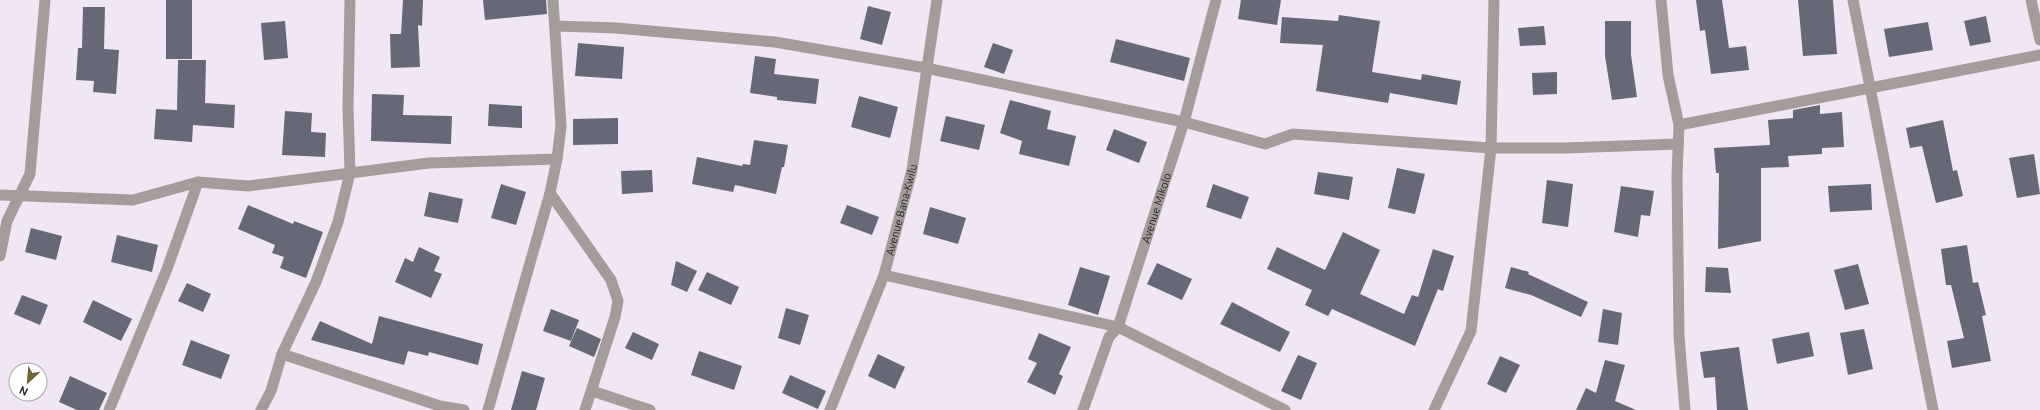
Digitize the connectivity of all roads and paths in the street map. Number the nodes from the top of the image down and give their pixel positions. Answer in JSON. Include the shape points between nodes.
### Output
{"nodes":[{"id":1,"x":45,"y":0,"type":"edge"},
{"id":2,"x":350,"y":0,"type":"edge"},
{"id":3,"x":553,"y":0,"type":"edge"},
{"id":4,"x":937,"y":0,"type":"edge"},
{"id":5,"x":1216,"y":0,"type":"edge"},
{"id":6,"x":1494,"y":0,"type":"edge"},
{"id":7,"x":1661,"y":0,"type":"edge"},
{"id":8,"x":1853,"y":0,"type":"edge"},
{"id":9,"x":2031,"y":0,"type":"edge"},
{"id":10,"x":556,"y":26,"type":"junction"},
{"id":11,"x":2040,"y":40,"type":"edge"},
{"id":12,"x":2040,"y":55,"type":"edge"},
{"id":13,"x":926,"y":68,"type":"junction"},
{"id":14,"x":1871,"y":88,"type":"junction"},
{"id":15,"x":1184,"y":122,"type":"junction"},
{"id":16,"x":1679,"y":125,"type":"junction"},
{"id":17,"x":1678,"y":144,"type":"junction"},
{"id":18,"x":1491,"y":148,"type":"junction"},
{"id":19,"x":557,"y":159,"type":"junction"},
{"id":20,"x":350,"y":173,"type":"junction"},
{"id":21,"x":198,"y":182,"type":"junction"},
{"id":22,"x":550,"y":193,"type":"junction"},
{"id":23,"x":0,"y":195,"type":"edge"},
{"id":24,"x":20,"y":196,"type":"junction"},
{"id":25,"x":0,"y":256,"type":"edge"},
{"id":26,"x":884,"y":275,"type":"junction"},
{"id":27,"x":1118,"y":327,"type":"junction"},
{"id":28,"x":282,"y":354,"type":"junction"},
{"id":29,"x":592,"y":391,"type":"junction"},
{"id":30,"x":108,"y":410,"type":"edge"},
{"id":31,"x":261,"y":410,"type":"edge"},
{"id":32,"x":464,"y":410,"type":"edge"},
{"id":33,"x":488,"y":410,"type":"edge"},
{"id":34,"x":585,"y":410,"type":"edge"},
{"id":35,"x":650,"y":410,"type":"edge"},
{"id":36,"x":830,"y":410,"type":"edge"},
{"id":37,"x":1083,"y":410,"type":"edge"},
{"id":38,"x":1285,"y":410,"type":"edge"},
{"id":39,"x":1434,"y":410,"type":"edge"},
{"id":40,"x":1685,"y":410,"type":"edge"},
{"id":41,"x":1933,"y":410,"type":"edge"}],
"edges":[{"from":1,"to":24,"type":"street","via":[[30,174]]},
{"from":2,"to":20,"type":"street"},
{"from":3,"to":10,"type":"street"},
{"from":4,"to":13,"type":"street","name":"Avenue Bana-Kwilu"},
{"from":5,"to":15,"type":"street","name":"Avenue Mikolo"},
{"from":6,"to":18,"type":"street"},
{"from":7,"to":16,"type":"street","via":[[1668,75]]},
{"from":8,"to":14,"type":"street"},
{"from":9,"to":11,"type":"street"},
{"from":10,"to":13,"type":"street","via":[[616,28],[775,42]]},
{"from":10,"to":19,"type":"street","via":[[561,126]]},
{"from":12,"to":14,"type":"street"},
{"from":13,"to":15,"type":"street"},
{"from":13,"to":26,"type":"street","name":"Avenue Bana-Kwilu","via":[[912,170]]},
{"from":14,"to":16,"type":"street"},
{"from":14,"to":41,"type":"street"},
{"from":15,"to":18,"type":"street","via":[[1265,144],[1293,134]]},
{"from":15,"to":27,"type":"street","name":"Avenue Mikolo"},
{"from":16,"to":17,"type":"street"},
{"from":17,"to":18,"type":"street"},
{"from":17,"to":40,"type":"street","via":[[1679,336]]},
{"from":18,"to":39,"type":"street","via":[[1471,331]]},
{"from":19,"to":20,"type":"street","via":[[429,163]]},
{"from":19,"to":22,"type":"street"},
{"from":20,"to":21,"type":"street","via":[[248,186]]},
{"from":20,"to":28,"type":"street","via":[[336,229],[316,282]]},
{"from":21,"to":24,"type":"street","via":[[133,200]]},
{"from":21,"to":30,"type":"street","via":[[167,269]]},
{"from":22,"to":29,"type":"street","via":[[611,280],[618,301]]},
{"from":22,"to":33,"type":"street"},
{"from":23,"to":24,"type":"street"},
{"from":24,"to":25,"type":"street","via":[[7,221]]},
{"from":26,"to":27,"type":"street"},
{"from":26,"to":36,"type":"street","name":"Avenue Bana-Kwilu"},
{"from":27,"to":37,"type":"street","name":"Avenue Mikolo","via":[[1109,336]]},
{"from":27,"to":38,"type":"street"},
{"from":28,"to":31,"type":"street"},
{"from":28,"to":32,"type":"street","via":[[440,406]]},
{"from":29,"to":34,"type":"street"},
{"from":29,"to":35,"type":"street"}]}
